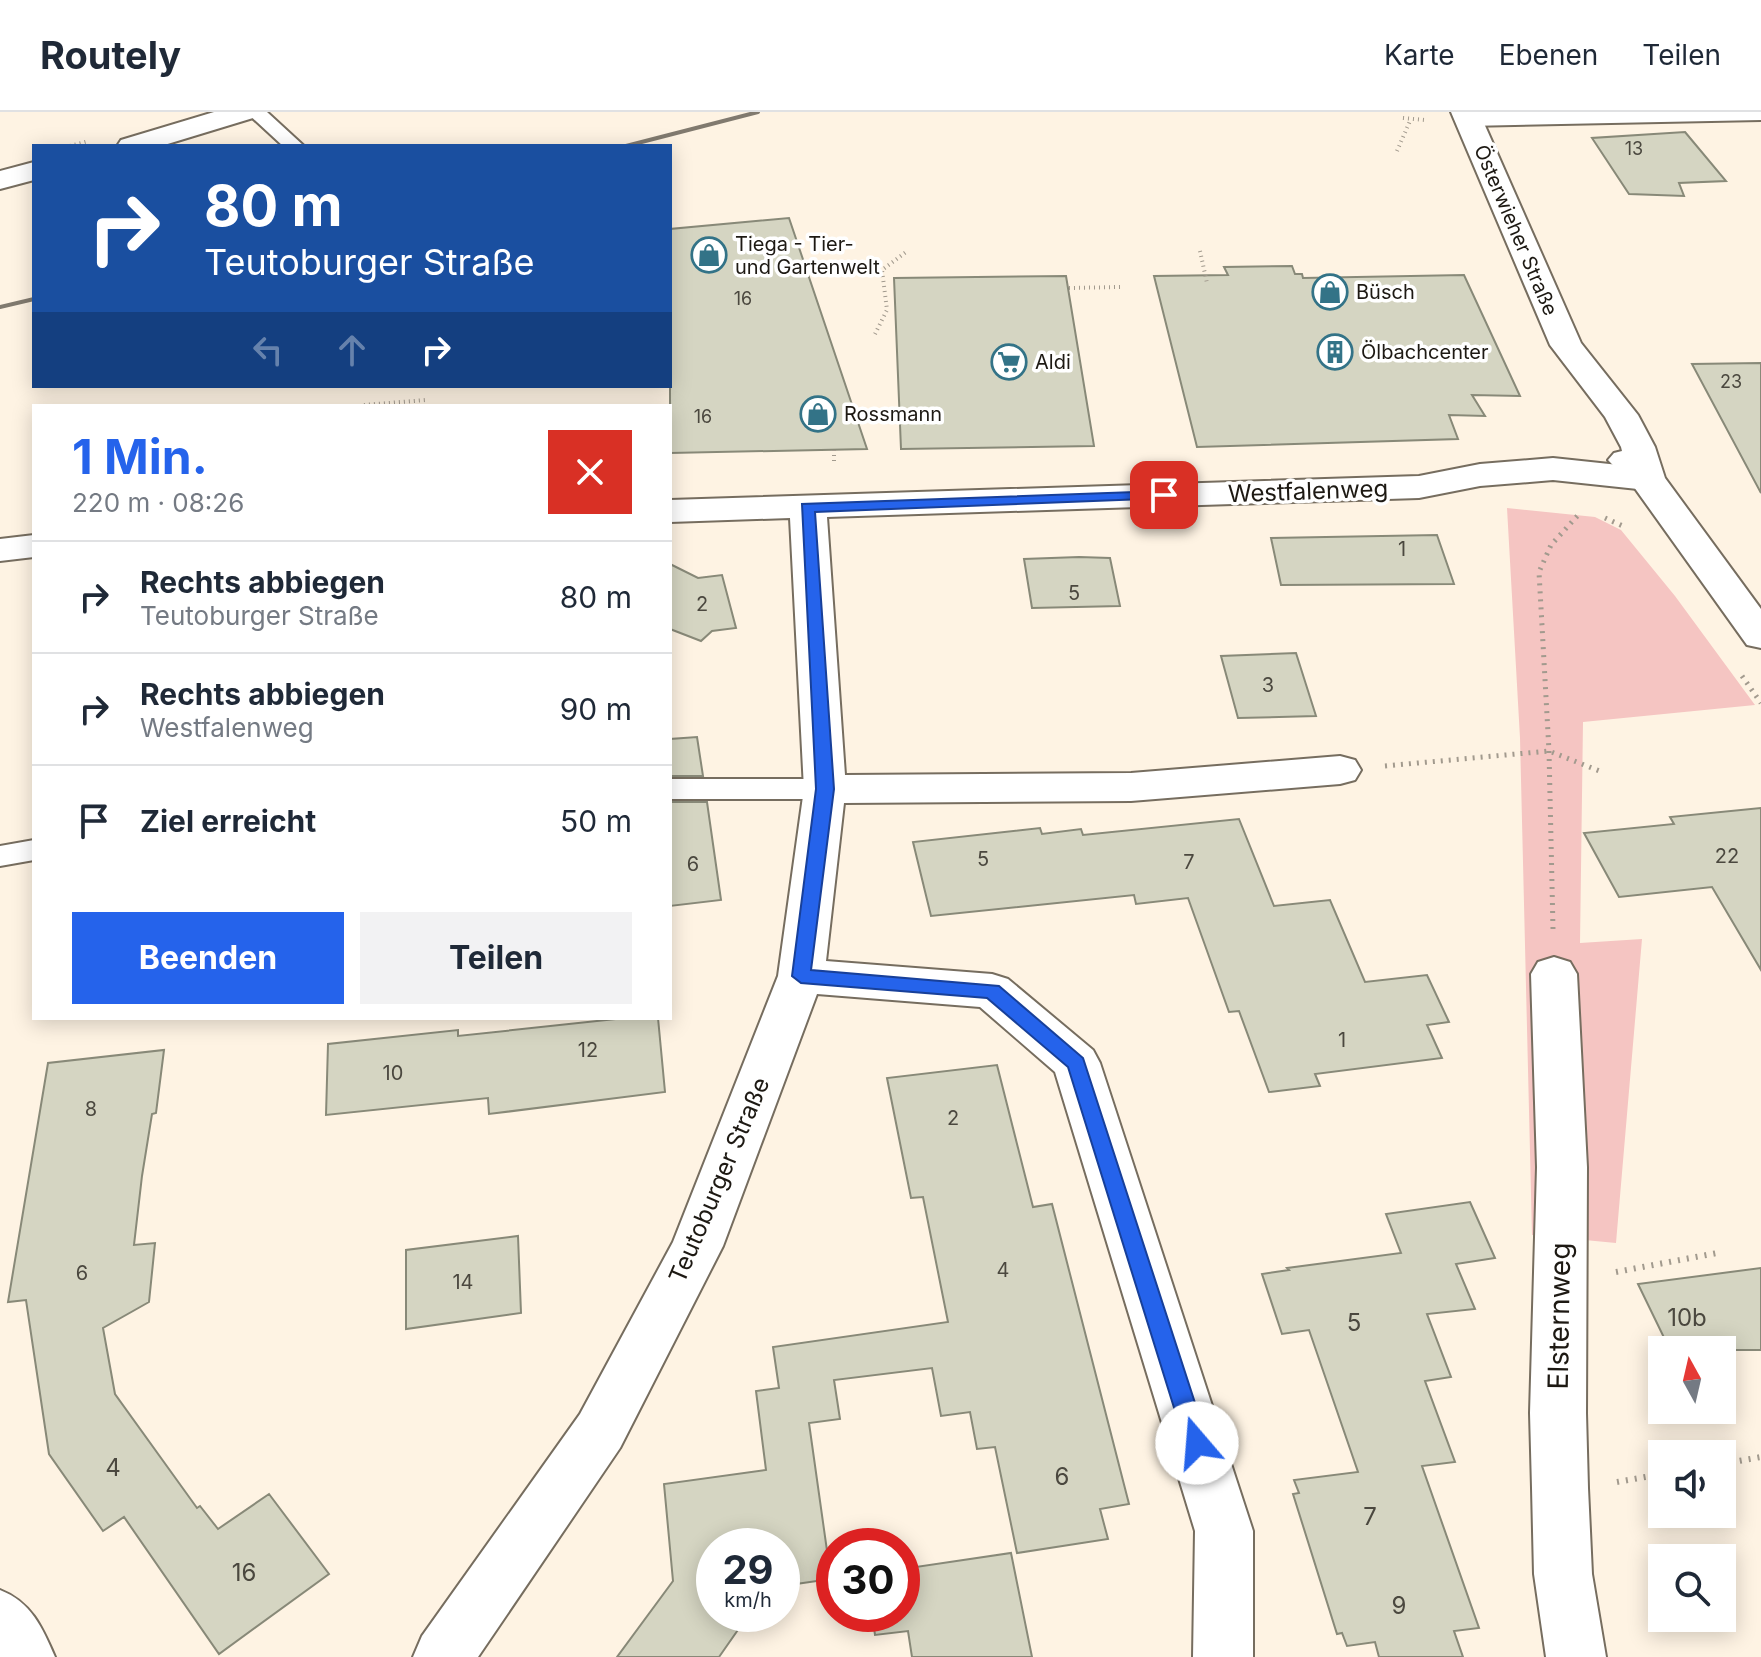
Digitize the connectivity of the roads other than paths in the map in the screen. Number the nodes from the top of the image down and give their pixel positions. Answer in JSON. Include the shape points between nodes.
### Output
{"nodes":[{"id":1,"x":243,"y":112,"type":"edge"},
{"id":2,"x":256,"y":112,"type":"edge"},
{"id":3,"x":1761,"y":112,"type":"edge"},
{"id":4,"x":1466,"y":115,"type":"edge"},
{"id":5,"x":138,"y":144,"type":"edge"},
{"id":6,"x":292,"y":144,"type":"edge"},
{"id":7,"x":32,"y":172,"type":"edge"},
{"id":8,"x":0,"y":180,"type":"edge"},
{"id":9,"x":1647,"y":479,"type":"junction"},
{"id":10,"x":808,"y":508,"type":"junction"},
{"id":11,"x":672,"y":511,"type":"edge"},
{"id":12,"x":32,"y":546,"type":"edge"},
{"id":13,"x":0,"y":550,"type":"edge"},
{"id":14,"x":1754,"y":616,"type":"edge"},
{"id":15,"x":1340,"y":770,"type":"road end"},
{"id":16,"x":672,"y":789,"type":"edge"},
{"id":17,"x":825,"y":789,"type":"junction"},
{"id":18,"x":32,"y":850,"type":"edge"},
{"id":19,"x":0,"y":856,"type":"edge"},
{"id":20,"x":1554,"y":974,"type":"road end"},
{"id":21,"x":801,"y":976,"type":"junction"},
{"id":22,"x":0,"y":1618,"type":"edge"},
{"id":23,"x":25,"y":1657,"type":"edge"},
{"id":24,"x":443,"y":1657,"type":"edge"},
{"id":25,"x":1223,"y":1657,"type":"edge"},
{"id":26,"x":1576,"y":1657,"type":"edge"}],
"edges":[{"from":1,"to":5,"type":"street"},
{"from":2,"to":6,"type":"lane"},
{"from":3,"to":4,"type":"street"},
{"from":4,"to":9,"type":"street","name":"Österwieher Straße","via":[[1568,348],[1568,370],[1579,398],[1610,447]]},
{"from":7,"to":8,"type":"street"},
{"from":9,"to":10,"type":"street","name":"Westfalenweg","via":[[1588,492],[1419,487]]},
{"from":9,"to":14,"type":"street","name":"Österwieher Straße"},
{"from":10,"to":11,"type":"street","name":"Westfalenweg"},
{"from":10,"to":17,"type":"street","name":"Teutoburger Straße"},
{"from":12,"to":13,"type":"street"},
{"from":15,"to":17,"type":"street","via":[[1131,787]]},
{"from":16,"to":17,"type":"lane"},
{"from":17,"to":21,"type":"street","name":"Teutoburger Straße"},
{"from":18,"to":19,"type":"lane"},
{"from":20,"to":26,"type":"street","name":"Elsternweg","via":[[1562,1167],[1558,1413],[1563,1574]]},
{"from":21,"to":24,"type":"street","name":"Teutoburger Straße","via":[[697,1246],[607,1417]]},
{"from":21,"to":25,"type":"street","via":[[992,991],[1076,1063],[1224,1531]]},
{"from":22,"to":23,"type":"street"}]}
